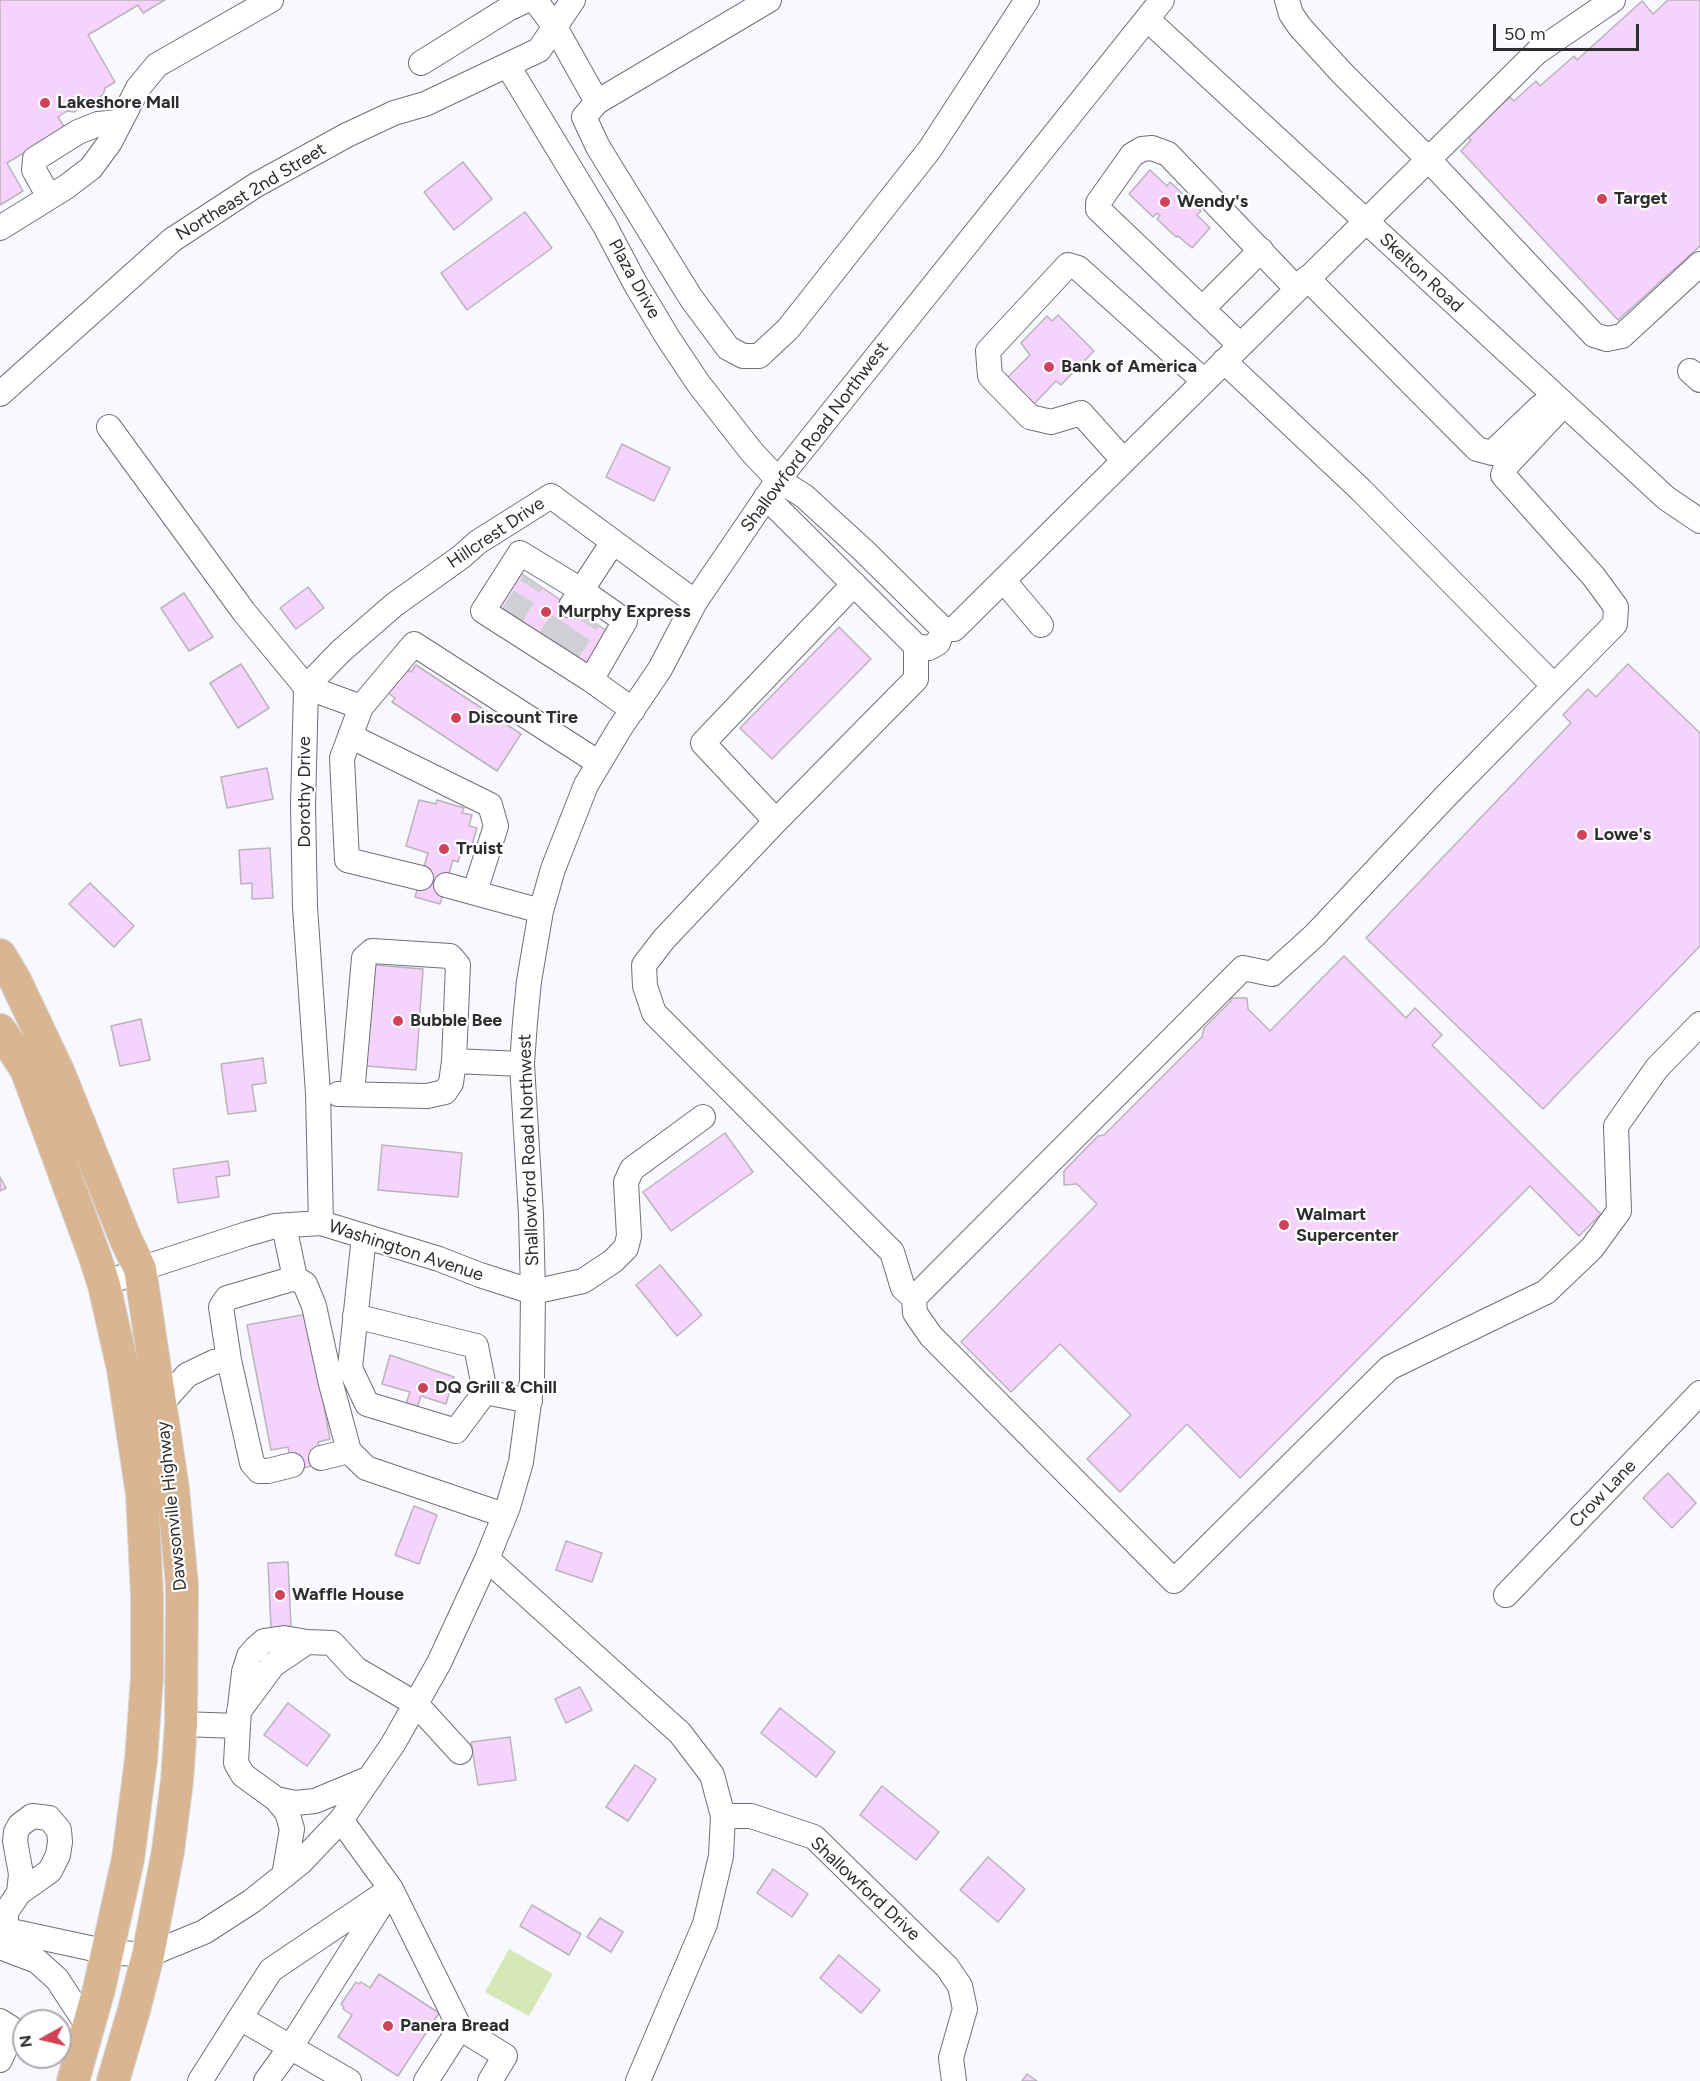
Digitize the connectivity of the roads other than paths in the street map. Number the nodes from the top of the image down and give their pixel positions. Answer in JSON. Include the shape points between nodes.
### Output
{"nodes":[{"id":1,"x":271,"y":0,"type":"edge"},
{"id":2,"x":527,"y":0,"type":"edge"},
{"id":3,"x":535,"y":0,"type":"edge"},
{"id":4,"x":573,"y":0,"type":"edge"},
{"id":5,"x":769,"y":0,"type":"edge"},
{"id":6,"x":1027,"y":0,"type":"edge"},
{"id":7,"x":1162,"y":0,"type":"edge"},
{"id":8,"x":1287,"y":0,"type":"edge"},
{"id":9,"x":1613,"y":0,"type":"edge"},
{"id":10,"x":1147,"y":19,"type":"junction"},
{"id":11,"x":555,"y":27,"type":"junction"},
{"id":12,"x":421,"y":63,"type":"dead end"},
{"id":13,"x":508,"y":66,"type":"junction"},
{"id":14,"x":597,"y":102,"type":"junction"},
{"id":15,"x":119,"y":123,"type":"junction"},
{"id":16,"x":1428,"y":159,"type":"junction"},
{"id":17,"x":49,"y":197,"type":"junction"},
{"id":18,"x":1365,"y":221,"type":"junction"},
{"id":19,"x":0,"y":228,"type":"edge"},
{"id":20,"x":1261,"y":250,"type":"junction"},
{"id":21,"x":1700,"y":264,"type":"edge"},
{"id":22,"x":1302,"y":284,"type":"junction"},
{"id":23,"x":1202,"y":309,"type":"junction"},
{"id":24,"x":1232,"y":353,"type":"junction"},
{"id":25,"x":1204,"y":381,"type":"junction"},
{"id":26,"x":0,"y":394,"type":"edge"},
{"id":27,"x":1559,"y":399,"type":"junction"},
{"id":28,"x":109,"y":428,"type":"dead end"},
{"id":29,"x":1477,"y":449,"type":"junction"},
{"id":30,"x":1124,"y":461,"type":"junction"},
{"id":31,"x":1503,"y":475,"type":"junction"},
{"id":32,"x":772,"y":488,"type":"junction"},
{"id":33,"x":1700,"y":521,"type":"edge"},
{"id":34,"x":613,"y":542,"type":"junction"},
{"id":35,"x":1004,"y":580,"type":"junction"},
{"id":36,"x":854,"y":584,"type":"junction"},
{"id":37,"x":695,"y":602,"type":"junction"},
{"id":38,"x":585,"y":605,"type":"junction"},
{"id":39,"x":1041,"y":625,"type":"dead end"},
{"id":40,"x":943,"y":629,"type":"junction"},
{"id":41,"x":916,"y":646,"type":"junction"},
{"id":42,"x":591,"y":680,"type":"junction"},
{"id":43,"x":1554,"y":686,"type":"junction"},
{"id":44,"x":306,"y":687,"type":"junction"},
{"id":45,"x":361,"y":707,"type":"junction"},
{"id":46,"x":633,"y":710,"type":"junction"},
{"id":47,"x":350,"y":736,"type":"junction"},
{"id":48,"x":600,"y":763,"type":"junction"},
{"id":49,"x":776,"y":821,"type":"junction"},
{"id":50,"x":421,"y":878,"type":"dead end"},
{"id":51,"x":446,"y":885,"type":"dead end"},
{"id":52,"x":475,"y":891,"type":"junction"},
{"id":53,"x":541,"y":911,"type":"junction"},
{"id":54,"x":0,"y":955,"type":"edge"},
{"id":55,"x":1700,"y":1024,"type":"edge"},
{"id":56,"x":0,"y":1030,"type":"edge"},
{"id":57,"x":454,"y":1061,"type":"junction"},
{"id":58,"x":522,"y":1064,"type":"junction"},
{"id":59,"x":318,"y":1093,"type":"junction"},
{"id":60,"x":352,"y":1094,"type":"junction"},
{"id":61,"x":704,"y":1117,"type":"dead end"},
{"id":62,"x":321,"y":1222,"type":"junction"},
{"id":63,"x":284,"y":1226,"type":"junction"},
{"id":64,"x":364,"y":1236,"type":"junction"},
{"id":65,"x":140,"y":1269,"type":"junction"},
{"id":66,"x":295,"y":1278,"type":"junction"},
{"id":67,"x":104,"y":1285,"type":"junction"},
{"id":68,"x":533,"y":1292,"type":"junction"},
{"id":69,"x":914,"y":1298,"type":"junction"},
{"id":70,"x":356,"y":1316,"type":"junction"},
{"id":71,"x":229,"y":1360,"type":"junction"},
{"id":72,"x":485,"y":1392,"type":"junction"},
{"id":73,"x":1700,"y":1393,"type":"edge"},
{"id":74,"x":530,"y":1401,"type":"junction"},
{"id":75,"x":161,"y":1404,"type":"junction"},
{"id":76,"x":349,"y":1451,"type":"junction"},
{"id":77,"x":321,"y":1458,"type":"dead end"},
{"id":78,"x":292,"y":1465,"type":"dead end"},
{"id":79,"x":504,"y":1515,"type":"junction"},
{"id":80,"x":487,"y":1559,"type":"junction"},
{"id":81,"x":1506,"y":1595,"type":"dead end"},
{"id":82,"x":416,"y":1704,"type":"junction"},
{"id":83,"x":239,"y":1719,"type":"junction"},
{"id":84,"x":181,"y":1724,"type":"junction"},
{"id":85,"x":460,"y":1752,"type":"dead end"},
{"id":86,"x":370,"y":1778,"type":"junction"},
{"id":87,"x":276,"y":1799,"type":"junction"},
{"id":88,"x":723,"y":1816,"type":"junction"},
{"id":89,"x":341,"y":1820,"type":"junction"},
{"id":90,"x":284,"y":1876,"type":"junction"},
{"id":91,"x":390,"y":1888,"type":"junction"},
{"id":92,"x":19,"y":1893,"type":"dead end"},
{"id":93,"x":3,"y":1939,"type":"edge"},
{"id":94,"x":108,"y":1952,"type":"junction"},
{"id":95,"x":147,"y":1955,"type":"junction"},
{"id":96,"x":240,"y":2018,"type":"junction"},
{"id":97,"x":0,"y":2020,"type":"edge"},
{"id":98,"x":89,"y":2028,"type":"junction"},
{"id":99,"x":460,"y":2028,"type":"junction"},
{"id":100,"x":290,"y":2048,"type":"junction"},
{"id":101,"x":0,"y":2060,"type":"edge"},
{"id":102,"x":73,"y":2081,"type":"edge"},
{"id":103,"x":113,"y":2081,"type":"edge"},
{"id":104,"x":200,"y":2081,"type":"edge"},
{"id":105,"x":266,"y":2081,"type":"edge"},
{"id":106,"x":349,"y":2081,"type":"edge"},
{"id":107,"x":426,"y":2081,"type":"edge"},
{"id":108,"x":490,"y":2081,"type":"edge"},
{"id":109,"x":638,"y":2081,"type":"edge"},
{"id":110,"x":954,"y":2081,"type":"edge"}],
"edges":[{"from":1,"to":15,"type":"street","via":[[157,65],[138,88]]},
{"from":2,"to":12,"type":"street"},
{"from":3,"to":11,"type":"street"},
{"from":4,"to":11,"type":"street","name":"Northeast 2nd Street"},
{"from":5,"to":14,"type":"street"},
{"from":6,"to":14,"type":"street","via":[[930,149],[788,329],[759,356],[743,356],[728,348],[691,298],[598,147],[584,117]]},
{"from":7,"to":10,"type":"street","name":"Shallowford Road Northwest"},
{"from":8,"to":16,"type":"street","via":[[1300,27]]},
{"from":9,"to":16,"type":"street","via":[[1537,52]]},
{"from":10,"to":18,"type":"street","name":"Skelton Road"},
{"from":10,"to":32,"type":"street","name":"Shallowford Road Northwest"},
{"from":11,"to":13,"type":"street","name":"Northeast 2nd Street","via":[[539,50]]},
{"from":11,"to":14,"type":"street"},
{"from":13,"to":26,"type":"street","name":"Northeast 2nd Street","via":[[347,135],[214,212],[172,240]]},
{"from":13,"to":32,"type":"street","name":"Plaza Drive","via":[[668,338],[751,451]]},
{"from":15,"to":17,"type":"street","via":[[91,168]]},
{"from":15,"to":17,"type":"street","via":[[98,124],[78,132],[35,159],[34,170]]},
{"from":16,"to":18,"type":"street"},
{"from":16,"to":21,"type":"street","via":[[1594,335],[1607,339],[1622,336]]},
{"from":17,"to":19,"type":"street"},
{"from":18,"to":22,"type":"street"},
{"from":18,"to":27,"type":"street","name":"Skelton Road"},
{"from":20,"to":22,"type":"street"},
{"from":20,"to":23,"type":"street"},
{"from":20,"to":23,"type":"street","via":[[1168,154],[1152,148],[1132,155],[1098,203],[1098,209]]},
{"from":22,"to":24,"type":"street"},
{"from":22,"to":29,"type":"street"},
{"from":23,"to":24,"type":"street"},
{"from":24,"to":25,"type":"street"},
{"from":24,"to":43,"type":"street"},
{"from":25,"to":30,"type":"street"},
{"from":25,"to":30,"type":"street","via":[[1078,267],[1068,265],[988,351],[990,376],[1030,417],[1052,422],[1081,413]]},
{"from":27,"to":29,"type":"street","via":[[1492,453]]},
{"from":27,"to":31,"type":"street"},
{"from":27,"to":33,"type":"street","name":"Skelton Road","via":[[1666,498]]},
{"from":28,"to":44,"type":"street","via":[[244,612]]},
{"from":29,"to":31,"type":"street"},
{"from":30,"to":35,"type":"street"},
{"from":31,"to":43,"type":"street","via":[[1616,607],[1615,624]]},
{"from":32,"to":36,"type":"street"},
{"from":32,"to":37,"type":"street","name":"Shallowford Road Northwest"},
{"from":32,"to":40,"type":"street","via":[[804,496]]},
{"from":34,"to":37,"type":"street","name":"Hillcrest Drive"},
{"from":34,"to":38,"type":"street"},
{"from":34,"to":44,"type":"street","name":"Hillcrest Drive","via":[[551,496],[478,542],[394,605]]},
{"from":35,"to":39,"type":"street"},
{"from":35,"to":40,"type":"street","via":[[954,630]]},
{"from":36,"to":41,"type":"street"},
{"from":36,"to":49,"type":"street","via":[[703,743]]},
{"from":37,"to":46,"type":"street","name":"Shallowford Road Northwest","via":[[660,669]]},
{"from":38,"to":42,"type":"street","via":[[625,621]]},
{"from":38,"to":42,"type":"street","via":[[537,574],[520,554],[483,611],[509,622]]},
{"from":40,"to":41,"type":"street","via":[[938,644],[929,648]]},
{"from":41,"to":49,"type":"street","via":[[916,679]]},
{"from":42,"to":46,"type":"street"},
{"from":43,"to":69,"type":"street","via":[[1315,935],[1272,974],[1243,968]]},
{"from":44,"to":45,"type":"street"},
{"from":44,"to":59,"type":"street","name":"Dorothy Drive","via":[[303,806]]},
{"from":45,"to":47,"type":"street"},
{"from":45,"to":48,"type":"street","via":[[414,644]]},
{"from":46,"to":48,"type":"street","name":"Shallowford Road Northwest"},
{"from":47,"to":50,"type":"street","via":[[342,758],[347,860]]},
{"from":47,"to":52,"type":"street","via":[[490,805],[496,826]]},
{"from":48,"to":53,"type":"street","name":"Shallowford Road Northwest","via":[[586,785]]},
{"from":49,"to":69,"type":"street","via":[[664,939],[644,965],[645,986],[654,1013],[892,1252],[903,1288]]},
{"from":51,"to":52,"type":"street"},
{"from":52,"to":53,"type":"street"},
{"from":53,"to":58,"type":"street","name":"Shallowford Road Northwest","via":[[529,981]]},
{"from":54,"to":65,"type":"main road","name":"Dawsonville Highway","via":[[58,1073]]},
{"from":55,"to":69,"type":"street","via":[[1657,1068],[1616,1126],[1619,1211],[1592,1248],[1546,1292],[1389,1368],[1174,1581],[932,1336],[915,1313]]},
{"from":56,"to":67,"type":"main road","name":"Dawsonville Highway","via":[[26,1069]]},
{"from":57,"to":58,"type":"street"},
{"from":57,"to":60,"type":"street","via":[[451,1083],[445,1092],[427,1096]]},
{"from":57,"to":60,"type":"street","via":[[458,965],[450,956],[372,951],[364,958]]},
{"from":58,"to":68,"type":"street","name":"Shallowford Road Northwest"},
{"from":59,"to":60,"type":"street"},
{"from":59,"to":62,"type":"street","name":"Dorothy Drive"},
{"from":61,"to":68,"type":"street","via":[[632,1169],[626,1182],[626,1248],[583,1281]]},
{"from":62,"to":63,"type":"street","name":"Washington Avenue"},
{"from":62,"to":64,"type":"street","name":"Washington Avenue"},
{"from":63,"to":65,"type":"street","name":"Washington Avenue"},
{"from":63,"to":66,"type":"street"},
{"from":64,"to":68,"type":"street","name":"Washington Avenue"},
{"from":64,"to":70,"type":"street"},
{"from":65,"to":67,"type":"street","name":"Washington Avenue"},
{"from":65,"to":75,"type":"main road","name":"Dawsonville Highway"},
{"from":66,"to":71,"type":"street","via":[[227,1298],[221,1307]]},
{"from":66,"to":76,"type":"street","via":[[305,1284],[314,1306]]},
{"from":67,"to":94,"type":"main road","name":"Dawsonville Highway","via":[[123,1369],[142,1494],[147,1595],[141,1760],[128,1859]]},
{"from":68,"to":74,"type":"street","name":"Shallowford Road Northwest"},
{"from":70,"to":72,"type":"street","via":[[476,1346]]},
{"from":70,"to":72,"type":"street","via":[[350,1368],[367,1404],[456,1431]]},
{"from":71,"to":75,"type":"street","via":[[214,1362],[187,1375]]},
{"from":71,"to":78,"type":"street","via":[[252,1463],[259,1471]]},
{"from":72,"to":74,"type":"street"},
{"from":73,"to":81,"type":"street","name":"Crow Lane"},
{"from":74,"to":79,"type":"street","name":"Shallowford Road Northwest","via":[[521,1462]]},
{"from":75,"to":84,"type":"main road","name":"Dawsonville Highway","via":[[182,1585]]},
{"from":76,"to":77,"type":"street"},
{"from":76,"to":79,"type":"street","via":[[366,1468]]},
{"from":79,"to":80,"type":"street","name":"Shallowford Road Northwest"},
{"from":80,"to":82,"type":"street","name":"Shallowford Road Northwest"},
{"from":80,"to":88,"type":"street","via":[[680,1733],[712,1775]]},
{"from":82,"to":83,"type":"street","via":[[356,1669],[332,1643],[307,1642],[273,1665]]},
{"from":82,"to":85,"type":"street"},
{"from":82,"to":86,"type":"street","name":"Shallowford Road Northwest"},
{"from":83,"to":84,"type":"street"},
{"from":83,"to":87,"type":"street","via":[[236,1763],[243,1775]]},
{"from":84,"to":95,"type":"main road","name":"Dawsonville Highway","via":[[168,1851]]},
{"from":86,"to":87,"type":"street","via":[[315,1801],[295,1803]]},
{"from":86,"to":89,"type":"street","name":"Shallowford Road Northwest"},
{"from":87,"to":90,"type":"street","via":[[287,1812],[292,1829]]},
{"from":88,"to":109,"type":"street","via":[[721,1856],[705,1923]]},
{"from":88,"to":110,"type":"street","name":"Shallowford Drive","via":[[752,1816],[814,1837],[947,1966],[960,1986],[965,2009],[951,2058]]},
{"from":89,"to":90,"type":"street","name":"Shallowford Road Northwest"},
{"from":89,"to":91,"type":"street"},
{"from":90,"to":95,"type":"street","name":"Shallowford Road Northwest","via":[[204,1932]]},
{"from":91,"to":96,"type":"street","via":[[272,1970]]},
{"from":91,"to":99,"type":"street"},
{"from":91,"to":100,"type":"street"},
{"from":92,"to":93,"type":"street","via":[[6,1912]]},
{"from":93,"to":94,"type":"street"},
{"from":93,"to":98,"type":"street","via":[[57,1979]]},
{"from":94,"to":95,"type":"street"},
{"from":94,"to":98,"type":"main road","name":"Dawsonville Highway"},
{"from":95,"to":103,"type":"main road","name":"Dawsonville Highway"},
{"from":96,"to":100,"type":"street"},
{"from":96,"to":104,"type":"street"},
{"from":97,"to":101,"type":"street","via":[[11,2028]]},
{"from":98,"to":102,"type":"main road","name":"Dawsonville Highway"},
{"from":99,"to":107,"type":"street"},
{"from":99,"to":108,"type":"street","via":[[505,2056]]},
{"from":100,"to":105,"type":"street"},
{"from":100,"to":106,"type":"street"}]}
